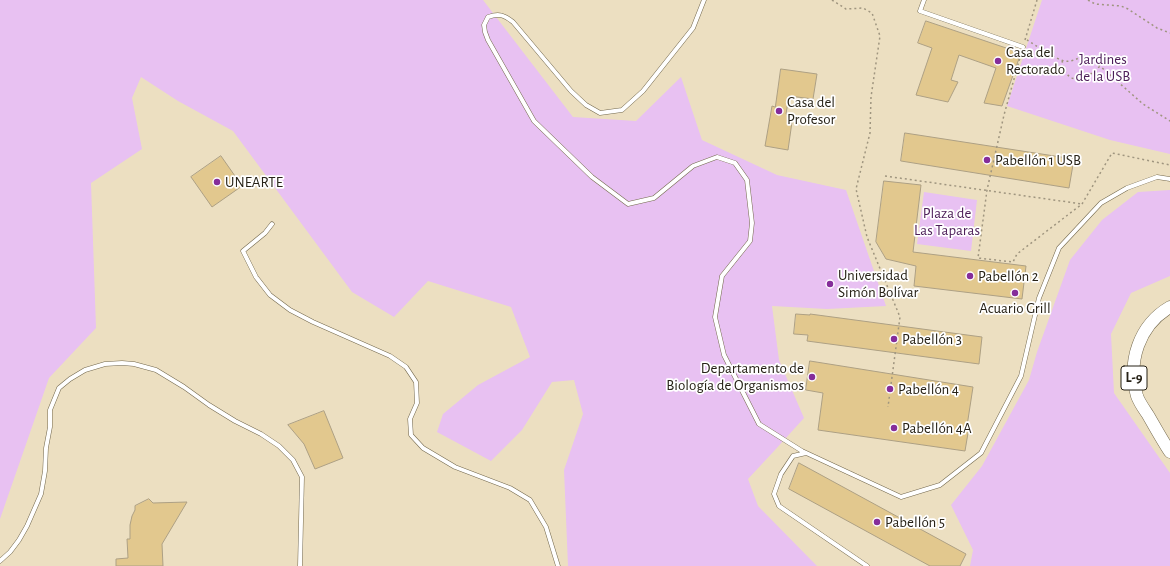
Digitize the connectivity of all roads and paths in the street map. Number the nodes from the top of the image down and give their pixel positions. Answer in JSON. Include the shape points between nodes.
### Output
{"nodes":[{"id":1,"x":704,"y":0,"type":"edge"},
{"id":2,"x":832,"y":0,"type":"edge"},
{"id":3,"x":924,"y":0,"type":"edge"},
{"id":4,"x":1037,"y":0,"type":"edge"},
{"id":5,"x":1088,"y":0,"type":"edge"},
{"id":6,"x":1170,"y":33,"type":"edge"},
{"id":7,"x":1023,"y":47,"type":"joint"},
{"id":8,"x":1062,"y":61,"type":"junction"},
{"id":9,"x":1100,"y":66,"type":"junction"},
{"id":10,"x":1170,"y":121,"type":"edge"},
{"id":11,"x":1170,"y":165,"type":"edge"},
{"id":12,"x":885,"y":176,"type":"dead end"},
{"id":13,"x":1170,"y":179,"type":"edge"},
{"id":14,"x":987,"y":190,"type":"junction"},
{"id":15,"x":1082,"y":204,"type":"junction"},
{"id":16,"x":272,"y":224,"type":"dead end"},
{"id":17,"x":1170,"y":307,"type":"edge"},
{"id":18,"x":888,"y":407,"type":"dead end"},
{"id":19,"x":1170,"y":452,"type":"edge"},
{"id":20,"x":807,"y":453,"type":"junction"},
{"id":21,"x":0,"y":561,"type":"edge"},
{"id":22,"x":300,"y":566,"type":"edge"},
{"id":23,"x":558,"y":566,"type":"edge"},
{"id":24,"x":867,"y":566,"type":"edge"}],
"edges":[{"from":1,"to":20,"type":"lane","via":[[693,28],[643,91],[622,110],[600,113],[586,105],[571,91],[513,22],[505,16],[496,15],[488,17],[484,25],[494,53],[534,120],[592,177],[628,204],[654,198],[693,166],[717,157],[735,162],[748,180],[752,223],[750,241],[722,276],[715,317],[724,355],[759,424]]},
{"from":2,"to":18,"type":"path","via":[[846,10],[862,8],[872,13],[880,36],[871,97],[870,133],[856,189],[868,237],[900,317]]},
{"from":3,"to":7,"type":"lane","via":[[920,11]]},
{"from":4,"to":8,"type":"path","via":[[1025,40]]},
{"from":5,"to":6,"type":"path","via":[[1095,4],[1121,6]]},
{"from":7,"to":14,"type":"path"},
{"from":8,"to":9,"type":"path","via":[[1071,62],[1086,57]]},
{"from":8,"to":9,"type":"path","via":[[1066,73],[1078,79],[1088,77]]},
{"from":9,"to":10,"type":"path","via":[[1143,104]]},
{"from":11,"to":15,"type":"path","via":[[1112,153]]},
{"from":12,"to":14,"type":"path"},
{"from":13,"to":20,"type":"lane","via":[[1157,177],[1127,188],[1101,203],[1059,248],[1039,298],[1020,376],[981,452],[940,485],[901,497]]},
{"from":14,"to":15,"type":"path"},
{"from":14,"to":15,"type":"path","via":[[978,258],[1013,262],[1017,254]]},
{"from":16,"to":23,"type":"lane","via":[[266,233],[243,251],[256,277],[270,295],[290,310],[390,356],[406,367],[416,382],[417,403],[410,419],[411,435],[423,448],[455,467],[510,488],[530,500],[546,527]]},
{"from":17,"to":19,"type":"main road","number":"L-9","via":[[1156,316],[1142,336],[1133,364],[1138,398]]},
{"from":20,"to":24,"type":"lane","via":[[794,456],[780,474],[774,494],[779,506]]},
{"from":21,"to":22,"type":"lane","via":[[19,540],[41,494],[50,410],[59,388],[85,370],[122,363],[156,370],[235,421],[267,438],[293,460],[302,477]]}]}
